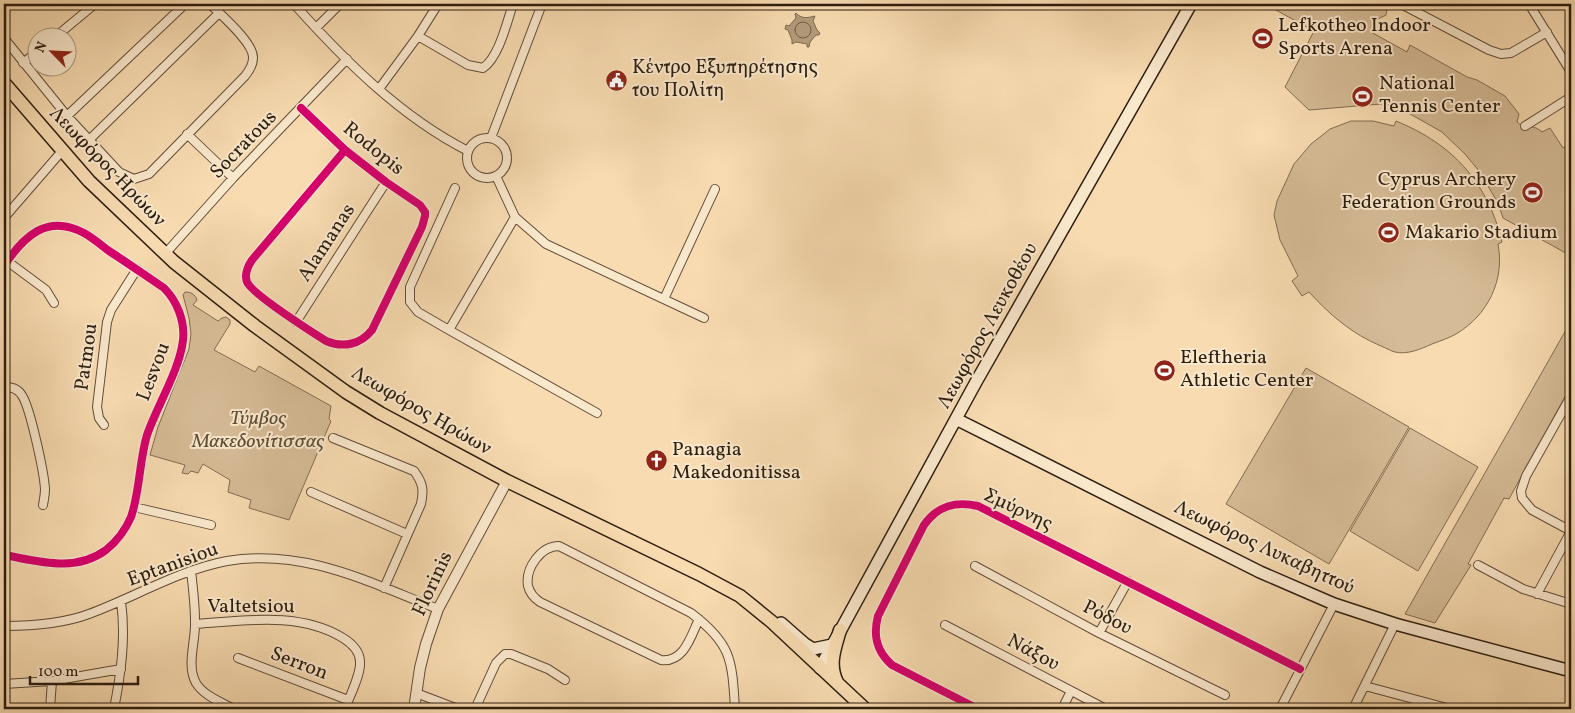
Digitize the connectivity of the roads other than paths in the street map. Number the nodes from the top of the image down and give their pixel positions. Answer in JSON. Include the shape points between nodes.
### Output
{"nodes":[{"id":1,"x":96,"y":4,"type":"edge"},
{"id":2,"x":185,"y":4,"type":"edge"},
{"id":3,"x":210,"y":4,"type":"edge"},
{"id":4,"x":294,"y":4,"type":"edge"},
{"id":5,"x":340,"y":4,"type":"edge"},
{"id":6,"x":438,"y":4,"type":"edge"},
{"id":7,"x":513,"y":4,"type":"edge"},
{"id":8,"x":542,"y":4,"type":"edge"},
{"id":9,"x":1191,"y":4,"type":"edge"},
{"id":10,"x":1401,"y":4,"type":"edge"},
{"id":11,"x":1530,"y":4,"type":"edge"},
{"id":12,"x":219,"y":13,"type":"junction"},
{"id":13,"x":66,"y":28,"type":"edge"},
{"id":14,"x":316,"y":28,"type":"junction"},
{"id":15,"x":1547,"y":32,"type":"junction"},
{"id":16,"x":418,"y":36,"type":"junction"},
{"id":17,"x":4,"y":38,"type":"edge"},
{"id":18,"x":28,"y":58,"type":"edge"},
{"id":19,"x":347,"y":59,"type":"junction"},
{"id":20,"x":23,"y":62,"type":"junction"},
{"id":21,"x":1571,"y":72,"type":"edge"},
{"id":22,"x":4,"y":83,"type":"edge"},
{"id":23,"x":379,"y":89,"type":"junction"},
{"id":24,"x":1571,"y":97,"type":"edge"},
{"id":25,"x":302,"y":108,"type":"junction"},
{"id":26,"x":67,"y":116,"type":"junction"},
{"id":27,"x":1525,"y":126,"type":"dead end"},
{"id":28,"x":187,"y":134,"type":"junction"},
{"id":29,"x":491,"y":138,"type":"junction"},
{"id":30,"x":90,"y":139,"type":"junction"},
{"id":31,"x":345,"y":150,"type":"junction"},
{"id":32,"x":62,"y":151,"type":"junction"},
{"id":33,"x":468,"y":151,"type":"junction"},
{"id":34,"x":496,"y":176,"type":"junction"},
{"id":35,"x":233,"y":178,"type":"junction"},
{"id":36,"x":386,"y":182,"type":"junction"},
{"id":37,"x":455,"y":188,"type":"dead end"},
{"id":38,"x":715,"y":189,"type":"dead end"},
{"id":39,"x":515,"y":217,"type":"junction"},
{"id":40,"x":4,"y":218,"type":"edge"},
{"id":41,"x":165,"y":254,"type":"junction"},
{"id":42,"x":5,"y":263,"type":"edge"},
{"id":43,"x":137,"y":269,"type":"junction"},
{"id":44,"x":664,"y":299,"type":"junction"},
{"id":45,"x":54,"y":303,"type":"dead end"},
{"id":46,"x":704,"y":318,"type":"dead end"},
{"id":47,"x":296,"y":322,"type":"junction"},
{"id":48,"x":449,"y":330,"type":"junction"},
{"id":49,"x":4,"y":386,"type":"edge"},
{"id":50,"x":1571,"y":396,"type":"edge"},
{"id":51,"x":597,"y":413,"type":"dead end"},
{"id":52,"x":956,"y":419,"type":"junction"},
{"id":53,"x":104,"y":425,"type":"dead end"},
{"id":54,"x":333,"y":438,"type":"dead end"},
{"id":55,"x":507,"y":481,"type":"junction"},
{"id":56,"x":311,"y":492,"type":"dead end"},
{"id":57,"x":43,"y":505,"type":"dead end"},
{"id":58,"x":134,"y":507,"type":"junction"},
{"id":59,"x":211,"y":525,"type":"dead end"},
{"id":60,"x":1571,"y":531,"type":"edge"},
{"id":61,"x":407,"y":534,"type":"junction"},
{"id":62,"x":4,"y":555,"type":"edge"},
{"id":63,"x":975,"y":566,"type":"dead end"},
{"id":64,"x":1478,"y":566,"type":"dead end"},
{"id":65,"x":191,"y":571,"type":"junction"},
{"id":66,"x":1128,"y":582,"type":"junction"},
{"id":67,"x":384,"y":588,"type":"junction"},
{"id":68,"x":1537,"y":594,"type":"junction"},
{"id":69,"x":121,"y":601,"type":"junction"},
{"id":70,"x":1334,"y":604,"type":"junction"},
{"id":71,"x":1571,"y":604,"type":"edge"},
{"id":72,"x":438,"y":609,"type":"junction"},
{"id":73,"x":766,"y":617,"type":"junction"},
{"id":74,"x":699,"y":619,"type":"junction"},
{"id":75,"x":195,"y":624,"type":"junction"},
{"id":76,"x":1395,"y":624,"type":"junction"},
{"id":77,"x":946,"y":625,"type":"dead end"},
{"id":78,"x":4,"y":626,"type":"edge"},
{"id":79,"x":840,"y":630,"type":"junction"},
{"id":80,"x":1099,"y":633,"type":"junction"},
{"id":81,"x":832,"y":645,"type":"junction"},
{"id":82,"x":238,"y":658,"type":"dead end"},
{"id":83,"x":820,"y":668,"type":"junction"},
{"id":84,"x":121,"y":669,"type":"junction"},
{"id":85,"x":1300,"y":669,"type":"junction"},
{"id":86,"x":1571,"y":671,"type":"edge"},
{"id":87,"x":565,"y":680,"type":"dead end"},
{"id":88,"x":52,"y":681,"type":"junction"},
{"id":89,"x":4,"y":684,"type":"edge"},
{"id":90,"x":838,"y":685,"type":"junction"},
{"id":91,"x":1365,"y":686,"type":"junction"},
{"id":92,"x":1071,"y":692,"type":"junction"},
{"id":93,"x":416,"y":694,"type":"junction"},
{"id":94,"x":1225,"y":695,"type":"dead end"},
{"id":95,"x":348,"y":700,"type":"junction"},
{"id":96,"x":1423,"y":706,"type":"edge"},
{"id":97,"x":50,"y":709,"type":"edge"},
{"id":98,"x":114,"y":709,"type":"edge"},
{"id":99,"x":234,"y":709,"type":"edge"},
{"id":100,"x":345,"y":709,"type":"edge"},
{"id":101,"x":414,"y":709,"type":"edge"},
{"id":102,"x":458,"y":709,"type":"edge"},
{"id":103,"x":475,"y":709,"type":"edge"},
{"id":104,"x":735,"y":709,"type":"edge"},
{"id":105,"x":865,"y":709,"type":"edge"},
{"id":106,"x":978,"y":709,"type":"edge"},
{"id":107,"x":1062,"y":709,"type":"edge"},
{"id":108,"x":1106,"y":709,"type":"edge"},
{"id":109,"x":1280,"y":709,"type":"edge"},
{"id":110,"x":1353,"y":709,"type":"edge"},
{"id":111,"x":1450,"y":709,"type":"edge"}],
"edges":[{"from":1,"to":13,"type":"street"},
{"from":2,"to":26,"type":"street"},
{"from":3,"to":12,"type":"street"},
{"from":4,"to":14,"type":"street"},
{"from":5,"to":14,"type":"street"},
{"from":6,"to":16,"type":"street"},
{"from":7,"to":16,"type":"street","via":[[496,52],[483,68],[468,65]]},
{"from":8,"to":29,"type":"street"},
{"from":9,"to":52,"type":"main road","name":"Λεωφόρος Λευκοθέου"},
{"from":10,"to":15,"type":"street","via":[[1501,54],[1511,53]]},
{"from":11,"to":15,"type":"street"},
{"from":12,"to":28,"type":"street","via":[[248,44],[253,58],[245,76]]},
{"from":12,"to":30,"type":"street"},
{"from":14,"to":19,"type":"street"},
{"from":15,"to":21,"type":"street"},
{"from":16,"to":23,"type":"street"},
{"from":17,"to":20,"type":"street"},
{"from":18,"to":20,"type":"street"},
{"from":19,"to":23,"type":"street"},
{"from":19,"to":25,"type":"street","name":"Socratous"},
{"from":20,"to":26,"type":"street"},
{"from":22,"to":32,"type":"main road","name":"Λεωφόρος Ηρώων"},
{"from":23,"to":33,"type":"street","via":[[428,128]]},
{"from":24,"to":27,"type":"street"},
{"from":25,"to":31,"type":"street","name":"Rodopis"},
{"from":25,"to":35,"type":"street","name":"Socratous"},
{"from":26,"to":30,"type":"street"},
{"from":28,"to":30,"type":"street","via":[[150,174],[134,179],[118,172]]},
{"from":28,"to":35,"type":"street"},
{"from":29,"to":33,"type":"street","via":[[475,142]]},
{"from":29,"to":34,"type":"street","via":[[502,144],[507,155],[505,167]]},
{"from":31,"to":36,"type":"street","name":"Rodopis"},
{"from":31,"to":47,"type":"street","via":[[252,260],[246,272],[246,281],[252,290]]},
{"from":32,"to":40,"type":"street"},
{"from":32,"to":41,"type":"main road","name":"Λεωφόρος Ηρώων"},
{"from":33,"to":34,"type":"street","via":[[467,162],[473,172],[484,178]]},
{"from":34,"to":39,"type":"street"},
{"from":35,"to":41,"type":"street","name":"Socratous"},
{"from":36,"to":47,"type":"street","name":"Alamanas"},
{"from":36,"to":47,"type":"street","name":"Rodopis","via":[[417,202],[425,212],[422,228],[375,324],[359,342],[338,345]]},
{"from":37,"to":48,"type":"street","via":[[409,296],[418,312]]},
{"from":38,"to":44,"type":"street"},
{"from":39,"to":44,"type":"street","via":[[546,244]]},
{"from":39,"to":48,"type":"street"},
{"from":41,"to":55,"type":"main road","name":"Λεωφόρος Ηρώων","via":[[346,392]]},
{"from":42,"to":43,"type":"street","name":"Lesvou","via":[[29,235],[40,229],[62,227],[83,233]]},
{"from":42,"to":45,"type":"street","via":[[46,290]]},
{"from":43,"to":53,"type":"street","name":"Patmou","via":[[107,322],[97,407]]},
{"from":43,"to":58,"type":"street","name":"Lesvou","via":[[170,294],[178,310],[184,338],[147,436]]},
{"from":44,"to":46,"type":"street"},
{"from":48,"to":51,"type":"street"},
{"from":49,"to":57,"type":"street","via":[[20,392],[27,405],[44,481]]},
{"from":50,"to":60,"type":"street","via":[[1526,476],[1521,491],[1522,498],[1532,510]]},
{"from":52,"to":70,"type":"main road","name":"Λεωφόρος Λυκαβηττού","via":[[1260,572]]},
{"from":52,"to":79,"type":"main road","name":"Λεωφόρος Λευκοθέου"},
{"from":54,"to":61,"type":"street","via":[[414,472],[421,481],[424,491],[421,504]]},
{"from":55,"to":72,"type":"street","name":"Florinis"},
{"from":55,"to":73,"type":"main road","name":"Λεωφόρος Ηρώων","via":[[700,574],[740,596]]},
{"from":56,"to":61,"type":"street"},
{"from":58,"to":59,"type":"street"},
{"from":58,"to":62,"type":"street","name":"Lesvou","via":[[128,524],[112,544],[87,560],[49,563]]},
{"from":60,"to":68,"type":"street"},
{"from":61,"to":67,"type":"street"},
{"from":63,"to":80,"type":"street","name":"Ρόδου"},
{"from":64,"to":68,"type":"street"},
{"from":65,"to":67,"type":"street","name":"Eptanisiou","via":[[244,559],[285,560],[328,567]]},
{"from":65,"to":69,"type":"street","name":"Eptanisiou"},
{"from":65,"to":75,"type":"street"},
{"from":66,"to":80,"type":"street"},
{"from":66,"to":85,"type":"street","name":"Σμύρνης"},
{"from":66,"to":106,"type":"street","name":"Σμύρνης","via":[[978,506],[950,505],[930,516],[878,616],[875,638],[884,658],[892,665]]},
{"from":67,"to":72,"type":"street","name":"Eptanisiou"},
{"from":68,"to":71,"type":"street"},
{"from":69,"to":78,"type":"street","name":"Eptanisiou","via":[[58,622]]},
{"from":69,"to":84,"type":"street","via":[[124,632]]},
{"from":70,"to":76,"type":"main road","name":"Λεωφόρος Λυκαβηττού"},
{"from":70,"to":85,"type":"street"},
{"from":72,"to":93,"type":"street","name":"Florinis","via":[[426,644]]},
{"from":73,"to":81,"type":"main road","via":[[777,620],[813,649]]},
{"from":73,"to":83,"type":"main road","name":"Λεωφόρος Ηρώων"},
{"from":74,"to":74,"type":"street","via":[[559,546],[548,548],[538,556],[528,578],[530,592],[540,602],[661,660],[670,660],[683,652]]},
{"from":74,"to":104,"type":"street","via":[[726,650]]},
{"from":75,"to":95,"type":"street","name":"Valtetsiou","via":[[292,621],[338,635],[353,646],[360,662]]},
{"from":75,"to":99,"type":"street","via":[[192,669],[196,682],[207,694]]},
{"from":76,"to":86,"type":"main road","name":"Λεωφόρος Λυκαβηττού"},
{"from":76,"to":91,"type":"street"},
{"from":77,"to":92,"type":"street","name":"Νάξου"},
{"from":79,"to":81,"type":"main road","name":"Λεωφόρος Λευκοθέου"},
{"from":79,"to":90,"type":"main road","via":[[832,659]]},
{"from":80,"to":94,"type":"street","name":"Ρόδου"},
{"from":81,"to":83,"type":"main road","name":"Λεωφόρος Λευκοθέου"},
{"from":82,"to":95,"type":"street","name":"Serron"},
{"from":83,"to":90,"type":"main road","name":"Λεωφόρος Ηρώων"},
{"from":84,"to":88,"type":"street"},
{"from":84,"to":98,"type":"street"},
{"from":85,"to":109,"type":"street"},
{"from":87,"to":103,"type":"street","via":[[548,669],[505,654],[496,663]]},
{"from":88,"to":89,"type":"street"},
{"from":88,"to":97,"type":"street"},
{"from":90,"to":105,"type":"main road","name":"Λεωφόρος Ηρώων"},
{"from":91,"to":96,"type":"street"},
{"from":91,"to":110,"type":"street"},
{"from":92,"to":107,"type":"street"},
{"from":92,"to":108,"type":"street","name":"Νάξου"},
{"from":93,"to":101,"type":"street","name":"Florinis"},
{"from":93,"to":102,"type":"street"},
{"from":95,"to":100,"type":"street","name":"Valtetsiou"},
{"from":96,"to":111,"type":"street"}]}
